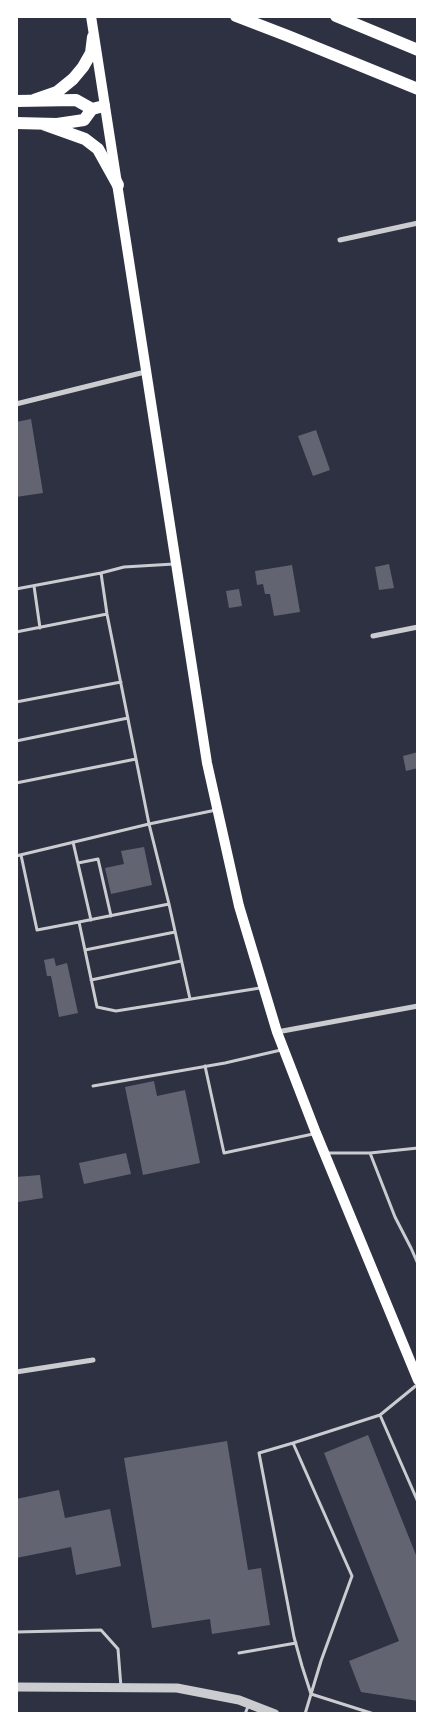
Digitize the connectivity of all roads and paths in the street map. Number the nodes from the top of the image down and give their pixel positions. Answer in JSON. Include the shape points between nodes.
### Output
{"nodes":[{"id":1,"x":91,"y":16,"type":"edge"},
{"id":2,"x":236,"y":16,"type":"edge"},
{"id":3,"x":336,"y":16,"type":"edge"},
{"id":4,"x":93,"y":37,"type":"junction"},
{"id":5,"x":418,"y":50,"type":"edge"},
{"id":6,"x":418,"y":89,"type":"edge"},
{"id":7,"x":34,"y":100,"type":"junction"},
{"id":8,"x":16,"y":101,"type":"edge"},
{"id":9,"x":98,"y":108,"type":"junction"},
{"id":10,"x":16,"y":123,"type":"edge"},
{"id":11,"x":43,"y":124,"type":"junction"},
{"id":12,"x":118,"y":185,"type":"junction"},
{"id":13,"x":418,"y":223,"type":"edge"},
{"id":14,"x":340,"y":240,"type":"dead end"},
{"id":15,"x":145,"y":372,"type":"junction"},
{"id":16,"x":16,"y":404,"type":"edge"},
{"id":17,"x":175,"y":564,"type":"junction"},
{"id":18,"x":101,"y":573,"type":"junction"},
{"id":19,"x":34,"y":586,"type":"junction"},
{"id":20,"x":16,"y":589,"type":"edge"},
{"id":21,"x":107,"y":614,"type":"junction"},
{"id":22,"x":40,"y":628,"type":"junction"},
{"id":23,"x":418,"y":628,"type":"edge"},
{"id":24,"x":16,"y":632,"type":"edge"},
{"id":25,"x":372,"y":636,"type":"dead end"},
{"id":26,"x":121,"y":682,"type":"junction"},
{"id":27,"x":16,"y":702,"type":"edge"},
{"id":28,"x":128,"y":718,"type":"junction"},
{"id":29,"x":16,"y":741,"type":"edge"},
{"id":30,"x":136,"y":758,"type":"junction"},
{"id":31,"x":16,"y":783,"type":"edge"},
{"id":32,"x":217,"y":810,"type":"junction"},
{"id":33,"x":149,"y":824,"type":"junction"},
{"id":34,"x":73,"y":842,"type":"junction"},
{"id":35,"x":21,"y":855,"type":"junction"},
{"id":36,"x":16,"y":856,"type":"edge"},
{"id":37,"x":78,"y":864,"type":"junction"},
{"id":38,"x":169,"y":904,"type":"junction"},
{"id":39,"x":111,"y":916,"type":"junction"},
{"id":40,"x":91,"y":920,"type":"junction"},
{"id":41,"x":79,"y":922,"type":"junction"},
{"id":42,"x":175,"y":932,"type":"junction"},
{"id":43,"x":85,"y":950,"type":"junction"},
{"id":44,"x":182,"y":961,"type":"junction"},
{"id":45,"x":91,"y":980,"type":"junction"},
{"id":46,"x":264,"y":987,"type":"junction"},
{"id":47,"x":190,"y":999,"type":"junction"},
{"id":48,"x":418,"y":1006,"type":"edge"},
{"id":49,"x":277,"y":1032,"type":"junction"},
{"id":50,"x":284,"y":1050,"type":"junction"},
{"id":51,"x":205,"y":1066,"type":"junction"},
{"id":52,"x":93,"y":1086,"type":"dead end"},
{"id":53,"x":316,"y":1133,"type":"junction"},
{"id":54,"x":418,"y":1148,"type":"edge"},
{"id":55,"x":325,"y":1153,"type":"junction"},
{"id":56,"x":370,"y":1153,"type":"junction"},
{"id":57,"x":418,"y":1264,"type":"edge"},
{"id":58,"x":93,"y":1360,"type":"dead end"},
{"id":59,"x":16,"y":1372,"type":"edge"},
{"id":60,"x":418,"y":1380,"type":"edge"},
{"id":61,"x":418,"y":1384,"type":"edge"},
{"id":62,"x":380,"y":1415,"type":"junction"},
{"id":63,"x":293,"y":1443,"type":"junction"},
{"id":64,"x":418,"y":1502,"type":"edge"},
{"id":65,"x":16,"y":1632,"type":"edge"},
{"id":66,"x":296,"y":1643,"type":"junction"},
{"id":67,"x":239,"y":1653,"type":"dead end"},
{"id":68,"x":16,"y":1687,"type":"edge"},
{"id":69,"x":121,"y":1688,"type":"junction"},
{"id":70,"x":311,"y":1694,"type":"junction"},
{"id":71,"x":250,"y":1704,"type":"junction"},
{"id":72,"x":245,"y":1714,"type":"edge"},
{"id":73,"x":275,"y":1714,"type":"edge"},
{"id":74,"x":305,"y":1714,"type":"edge"},
{"id":75,"x":374,"y":1714,"type":"edge"}],
"edges":[{"from":1,"to":4,"type":"main road"},
{"from":2,"to":6,"type":"highway"},
{"from":3,"to":5,"type":"highway"},
{"from":4,"to":7,"type":"highway","via":[[91,54],[73,79],[57,92]]},
{"from":4,"to":9,"type":"main road"},
{"from":7,"to":8,"type":"highway"},
{"from":7,"to":9,"type":"highway","via":[[76,100]]},
{"from":9,"to":11,"type":"highway","via":[[84,120]]},
{"from":9,"to":12,"type":"main road"},
{"from":10,"to":11,"type":"highway"},
{"from":11,"to":12,"type":"highway","via":[[85,139],[98,149]]},
{"from":12,"to":15,"type":"main road"},
{"from":13,"to":14,"type":"street"},
{"from":15,"to":16,"type":"street"},
{"from":15,"to":17,"type":"main road"},
{"from":17,"to":18,"type":"lane","via":[[124,567]]},
{"from":17,"to":32,"type":"main road"},
{"from":18,"to":19,"type":"lane"},
{"from":18,"to":21,"type":"lane"},
{"from":19,"to":20,"type":"lane"},
{"from":19,"to":22,"type":"lane"},
{"from":21,"to":22,"type":"lane"},
{"from":21,"to":26,"type":"lane"},
{"from":22,"to":24,"type":"lane"},
{"from":23,"to":25,"type":"street"},
{"from":26,"to":27,"type":"lane"},
{"from":26,"to":28,"type":"lane"},
{"from":28,"to":29,"type":"lane"},
{"from":28,"to":30,"type":"lane"},
{"from":30,"to":31,"type":"lane"},
{"from":30,"to":33,"type":"lane"},
{"from":32,"to":33,"type":"lane"},
{"from":32,"to":46,"type":"main road","via":[[239,906]]},
{"from":33,"to":34,"type":"lane"},
{"from":33,"to":38,"type":"lane"},
{"from":34,"to":35,"type":"lane"},
{"from":34,"to":37,"type":"lane"},
{"from":35,"to":36,"type":"lane"},
{"from":35,"to":41,"type":"lane","via":[[38,930]]},
{"from":37,"to":39,"type":"lane","via":[[98,859]]},
{"from":37,"to":40,"type":"lane"},
{"from":38,"to":39,"type":"lane"},
{"from":38,"to":42,"type":"lane"},
{"from":39,"to":40,"type":"lane"},
{"from":40,"to":41,"type":"lane"},
{"from":41,"to":43,"type":"lane"},
{"from":42,"to":43,"type":"lane"},
{"from":42,"to":44,"type":"lane"},
{"from":43,"to":45,"type":"lane"},
{"from":44,"to":45,"type":"lane"},
{"from":44,"to":47,"type":"lane"},
{"from":45,"to":47,"type":"lane","via":[[97,1007],[116,1011]]},
{"from":46,"to":47,"type":"lane"},
{"from":46,"to":49,"type":"main road"},
{"from":48,"to":49,"type":"street"},
{"from":49,"to":50,"type":"main road"},
{"from":50,"to":51,"type":"lane"},
{"from":50,"to":53,"type":"main road"},
{"from":51,"to":52,"type":"lane"},
{"from":51,"to":53,"type":"lane","via":[[224,1153]]},
{"from":53,"to":55,"type":"main road"},
{"from":54,"to":56,"type":"lane"},
{"from":55,"to":56,"type":"lane"},
{"from":55,"to":60,"type":"main road"},
{"from":56,"to":57,"type":"lane"},
{"from":58,"to":59,"type":"street"},
{"from":61,"to":62,"type":"lane"},
{"from":62,"to":63,"type":"lane"},
{"from":62,"to":64,"type":"lane"},
{"from":63,"to":66,"type":"lane","via":[[259,1453]]},
{"from":63,"to":70,"type":"lane","via":[[352,1576]]},
{"from":65,"to":69,"type":"lane","via":[[100,1630],[118,1649]]},
{"from":66,"to":67,"type":"lane"},
{"from":66,"to":70,"type":"lane"},
{"from":68,"to":69,"type":"street"},
{"from":69,"to":71,"type":"street","via":[[177,1688]]},
{"from":70,"to":74,"type":"lane"},
{"from":70,"to":75,"type":"lane"},
{"from":71,"to":72,"type":"lane"},
{"from":71,"to":73,"type":"street"}]}
